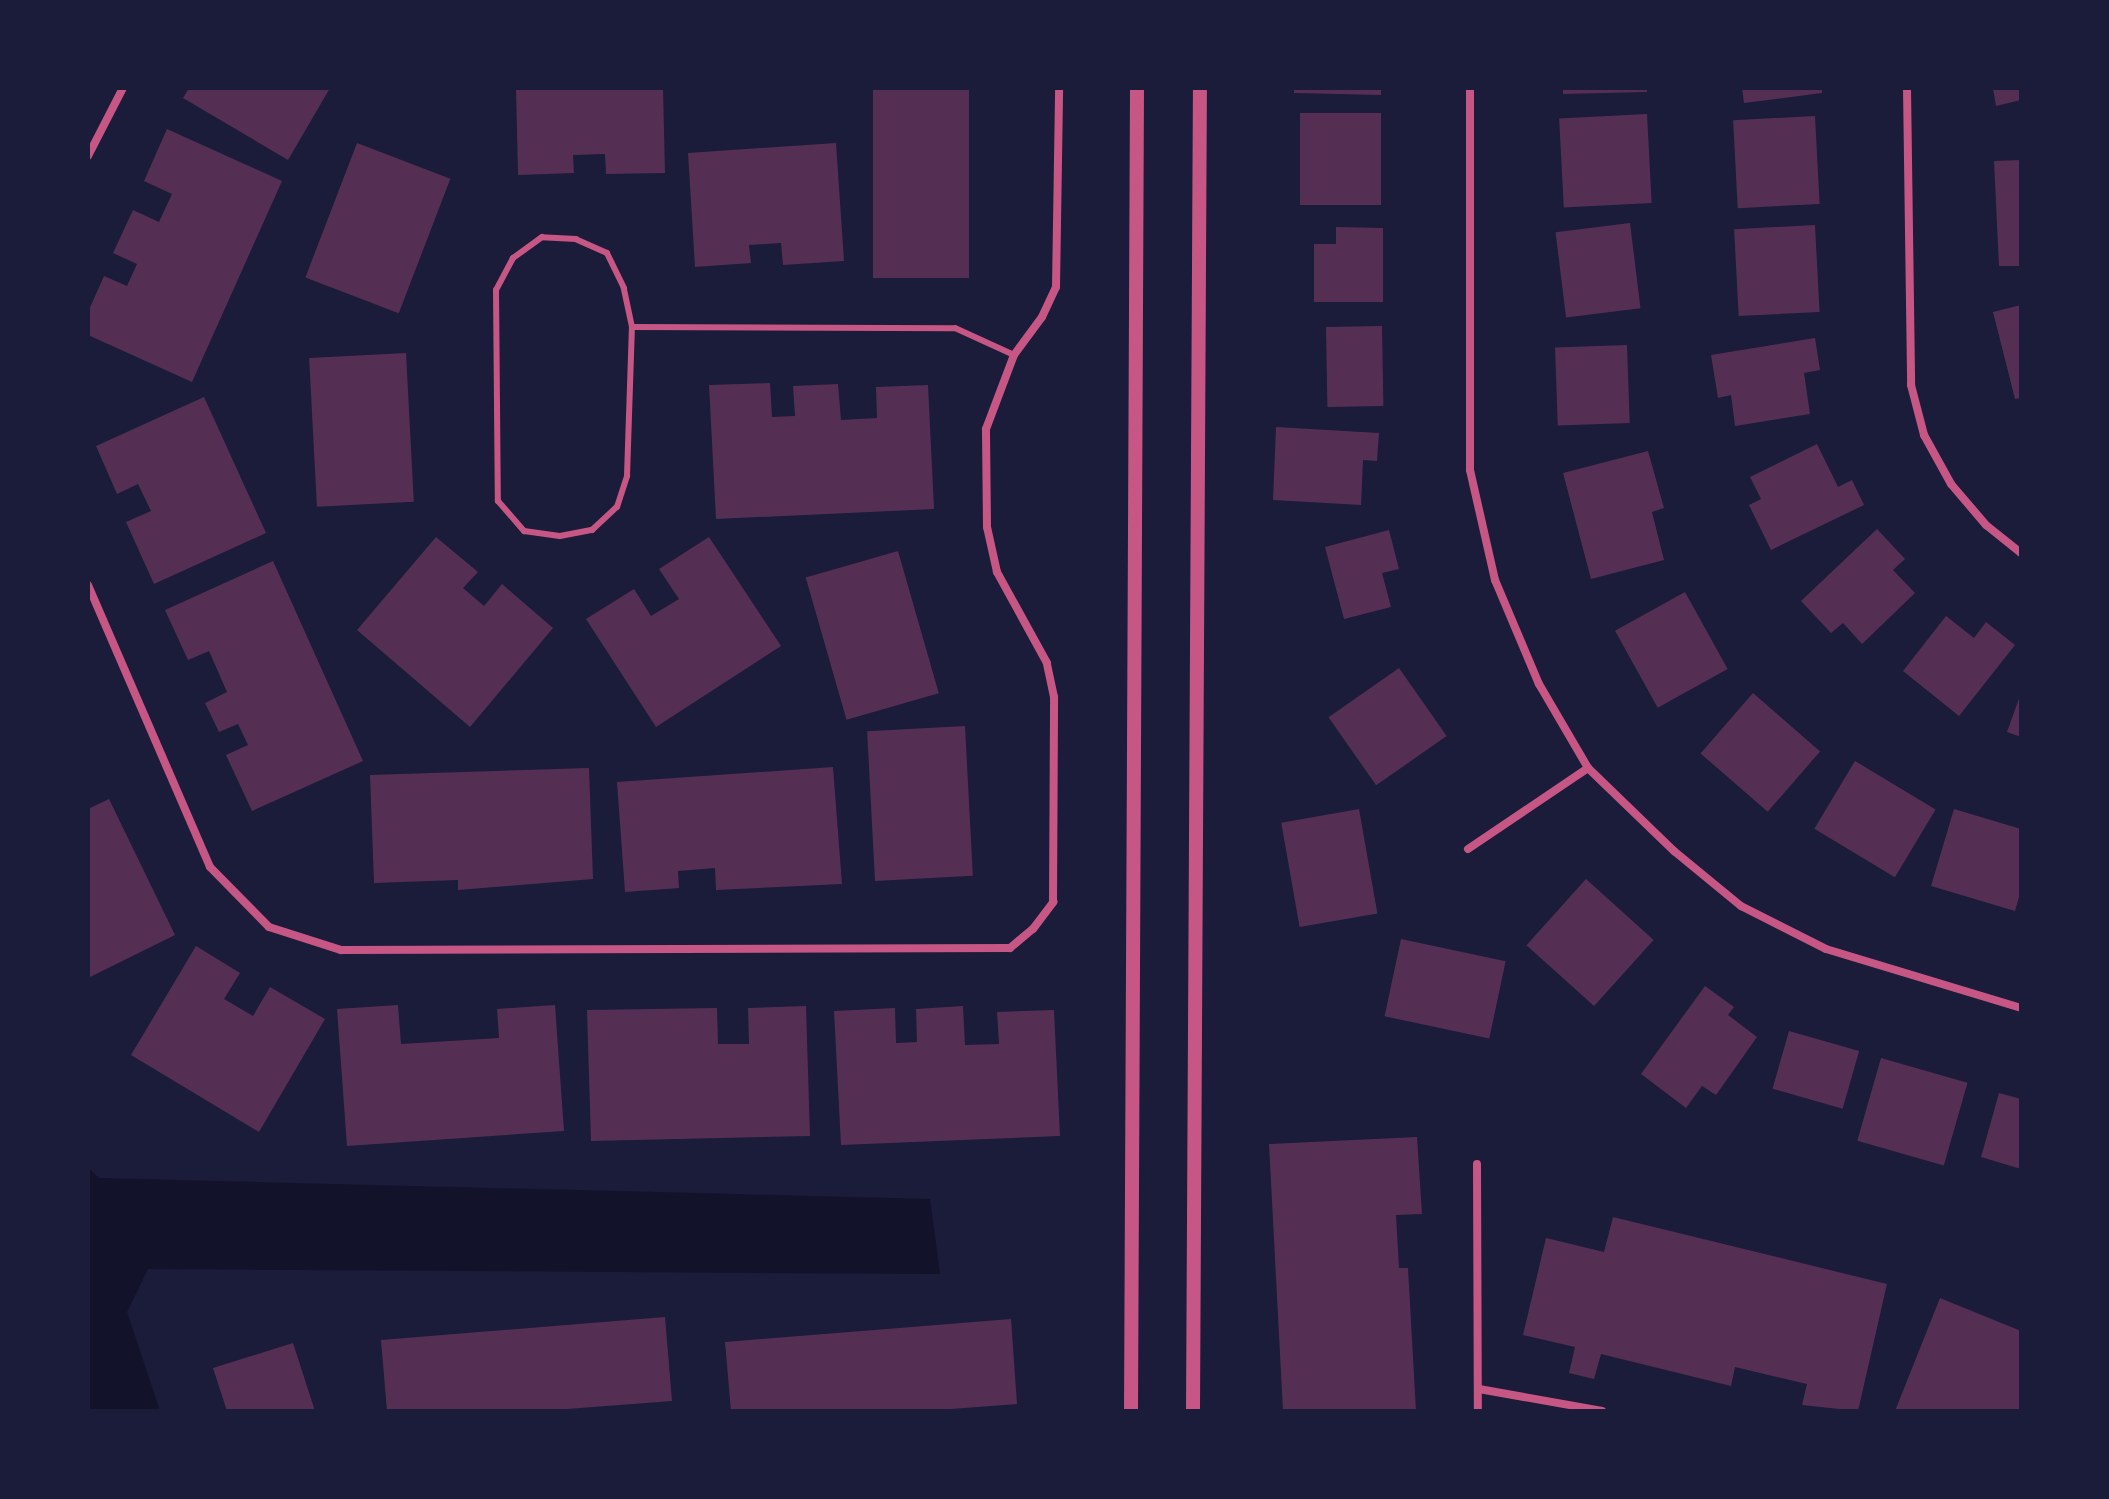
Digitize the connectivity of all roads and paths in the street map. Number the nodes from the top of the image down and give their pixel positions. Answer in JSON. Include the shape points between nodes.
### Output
{"nodes":[{"id":1,"x":123,"y":88,"type":"edge"},
{"id":2,"x":1059,"y":88,"type":"edge"},
{"id":3,"x":1137,"y":88,"type":"edge"},
{"id":4,"x":1200,"y":88,"type":"edge"},
{"id":5,"x":1470,"y":88,"type":"edge"},
{"id":6,"x":1907,"y":88,"type":"edge"},
{"id":7,"x":88,"y":156,"type":"edge"},
{"id":8,"x":632,"y":327,"type":"junction"},
{"id":9,"x":1014,"y":355,"type":"junction"},
{"id":10,"x":2021,"y":553,"type":"edge"},
{"id":11,"x":88,"y":585,"type":"edge"},
{"id":12,"x":1588,"y":768,"type":"junction"},
{"id":13,"x":1468,"y":849,"type":"dead end"},
{"id":14,"x":2021,"y":1008,"type":"edge"},
{"id":15,"x":1477,"y":1164,"type":"dead end"},
{"id":16,"x":1479,"y":1389,"type":"junction"},
{"id":17,"x":1131,"y":1411,"type":"edge"},
{"id":18,"x":1193,"y":1411,"type":"edge"},
{"id":19,"x":1478,"y":1411,"type":"edge"},
{"id":20,"x":1602,"y":1411,"type":"edge"}],
"edges":[{"from":1,"to":7,"type":"street"},
{"from":2,"to":9,"type":"street","via":[[1056,287]]},
{"from":3,"to":17,"type":"street"},
{"from":4,"to":18,"type":"street"},
{"from":5,"to":12,"type":"street","via":[[1470,470],[1495,580],[1539,684]]},
{"from":6,"to":10,"type":"street","via":[[1911,385],[1924,435],[1951,484],[1986,525]]},
{"from":8,"to":8,"type":"lane","via":[[627,476],[617,507],[592,530],[560,536],[524,531],[498,501],[496,290],[513,258],[542,237],[576,239],[607,253],[624,288]]},
{"from":8,"to":9,"type":"lane","via":[[955,328]]},
{"from":9,"to":11,"type":"street","via":[[986,429],[987,527],[997,572],[1047,663],[1054,697],[1053,902],[1010,948],[341,950],[269,927],[210,867]]},
{"from":12,"to":13,"type":"street"},
{"from":12,"to":14,"type":"street","via":[[1674,851],[1741,906],[1826,949]]},
{"from":15,"to":16,"type":"street"},
{"from":16,"to":19,"type":"street"},
{"from":16,"to":20,"type":"street"}]}
